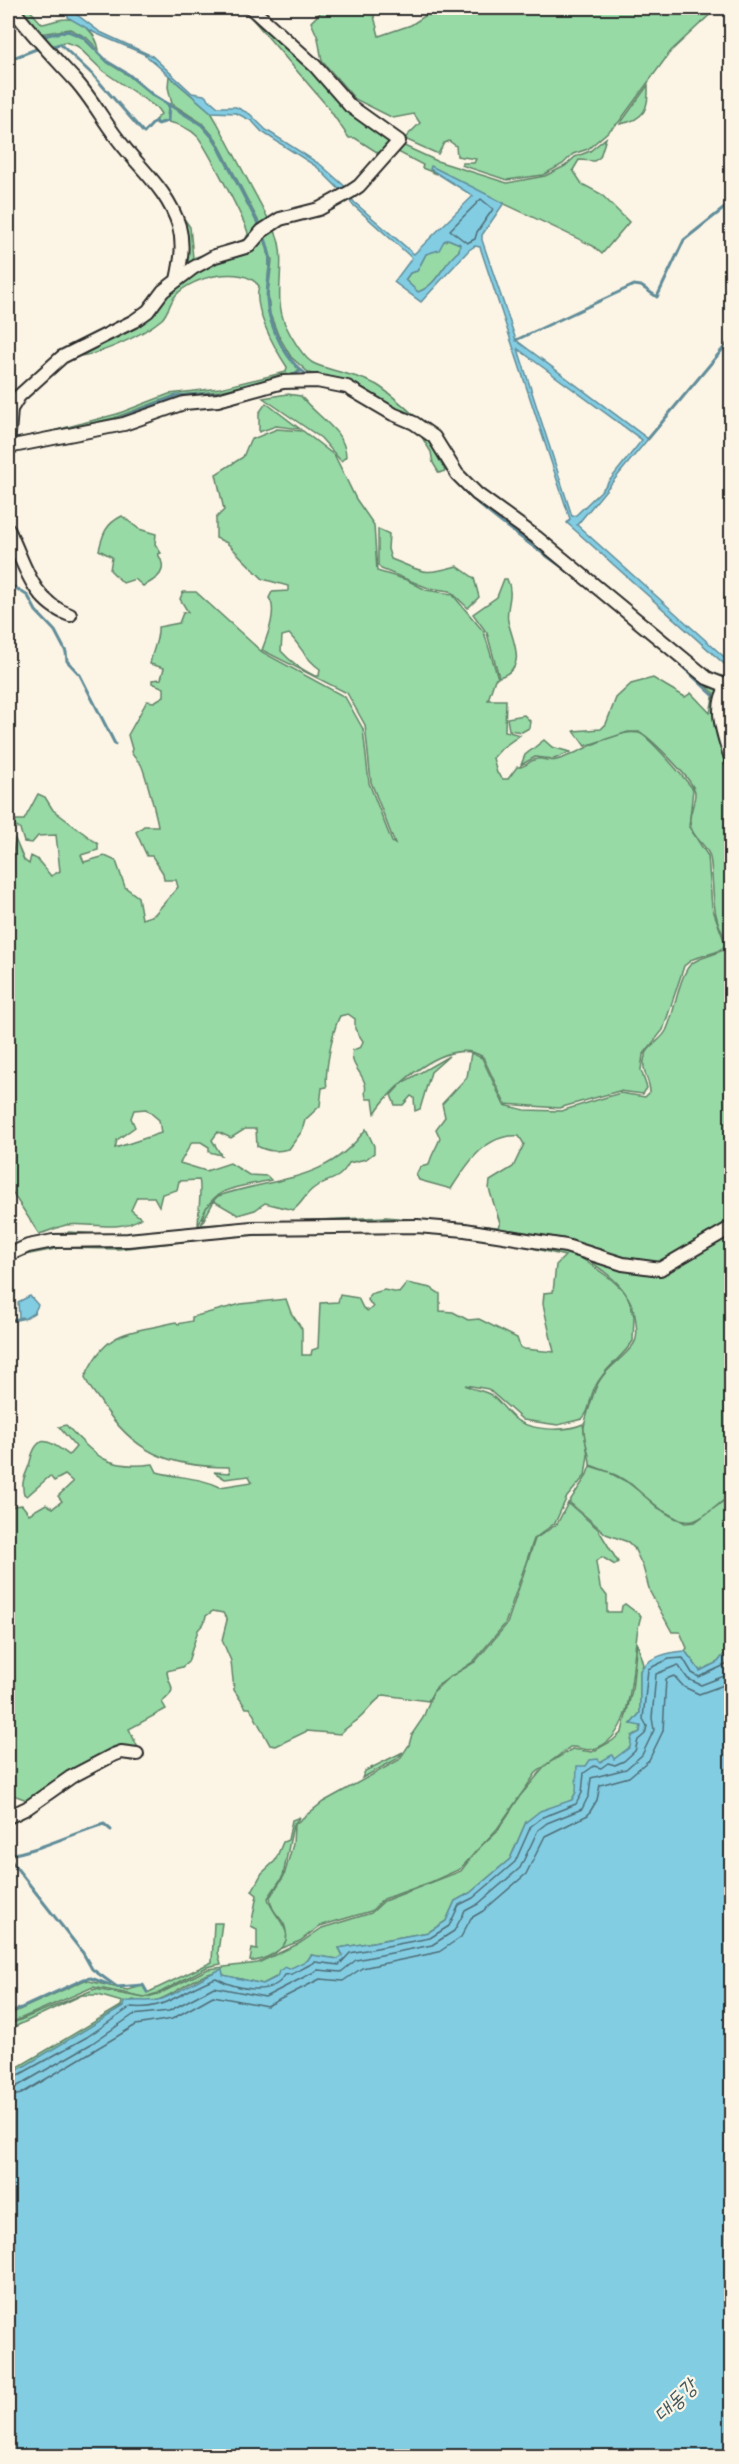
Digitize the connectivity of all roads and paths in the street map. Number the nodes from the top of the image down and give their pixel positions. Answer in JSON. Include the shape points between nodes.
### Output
{"nodes":[{"id":1,"x":12,"y":8,"type":"edge"},
{"id":2,"x":250,"y":8,"type":"edge"},
{"id":3,"x":177,"y":280,"type":"junction"},
{"id":4,"x":9,"y":415,"type":"edge"},
{"id":5,"x":8,"y":446,"type":"edge"},
{"id":6,"x":8,"y":530,"type":"edge"},
{"id":7,"x":70,"y":615,"type":"dead end"},
{"id":8,"x":729,"y":683,"type":"edge"},
{"id":9,"x":732,"y":762,"type":"edge"},
{"id":10,"x":732,"y":1227,"type":"edge"},
{"id":11,"x":8,"y":1255,"type":"edge"},
{"id":12,"x":136,"y":1754,"type":"dead end"},
{"id":13,"x":8,"y":1817,"type":"edge"}],
"edges":[{"from":1,"to":3,"type":"street","via":[[76,81],[122,146],[163,194],[181,236],[183,250]]},
{"from":2,"to":3,"type":"street","via":[[315,66],[350,106],[399,141],[359,186],[340,198],[319,209],[280,219],[249,246],[215,256]]},
{"from":3,"to":4,"type":"street","via":[[134,321],[62,357],[19,396]]},
{"from":4,"to":5,"type":"street"},
{"from":5,"to":8,"type":"street","via":[[124,424],[184,402],[218,400],[283,382],[317,381],[347,387],[434,437],[457,474],[477,494],[536,537],[707,678]]},
{"from":6,"to":7,"type":"street","via":[[39,595],[47,604]]},
{"from":8,"to":9,"type":"street","via":[[720,701],[719,716]]},
{"from":10,"to":11,"type":"street","via":[[660,1269],[623,1264],[566,1246],[417,1226],[252,1228],[128,1240],[53,1241]]},
{"from":12,"to":13,"type":"street","via":[[113,1755]]}]}
